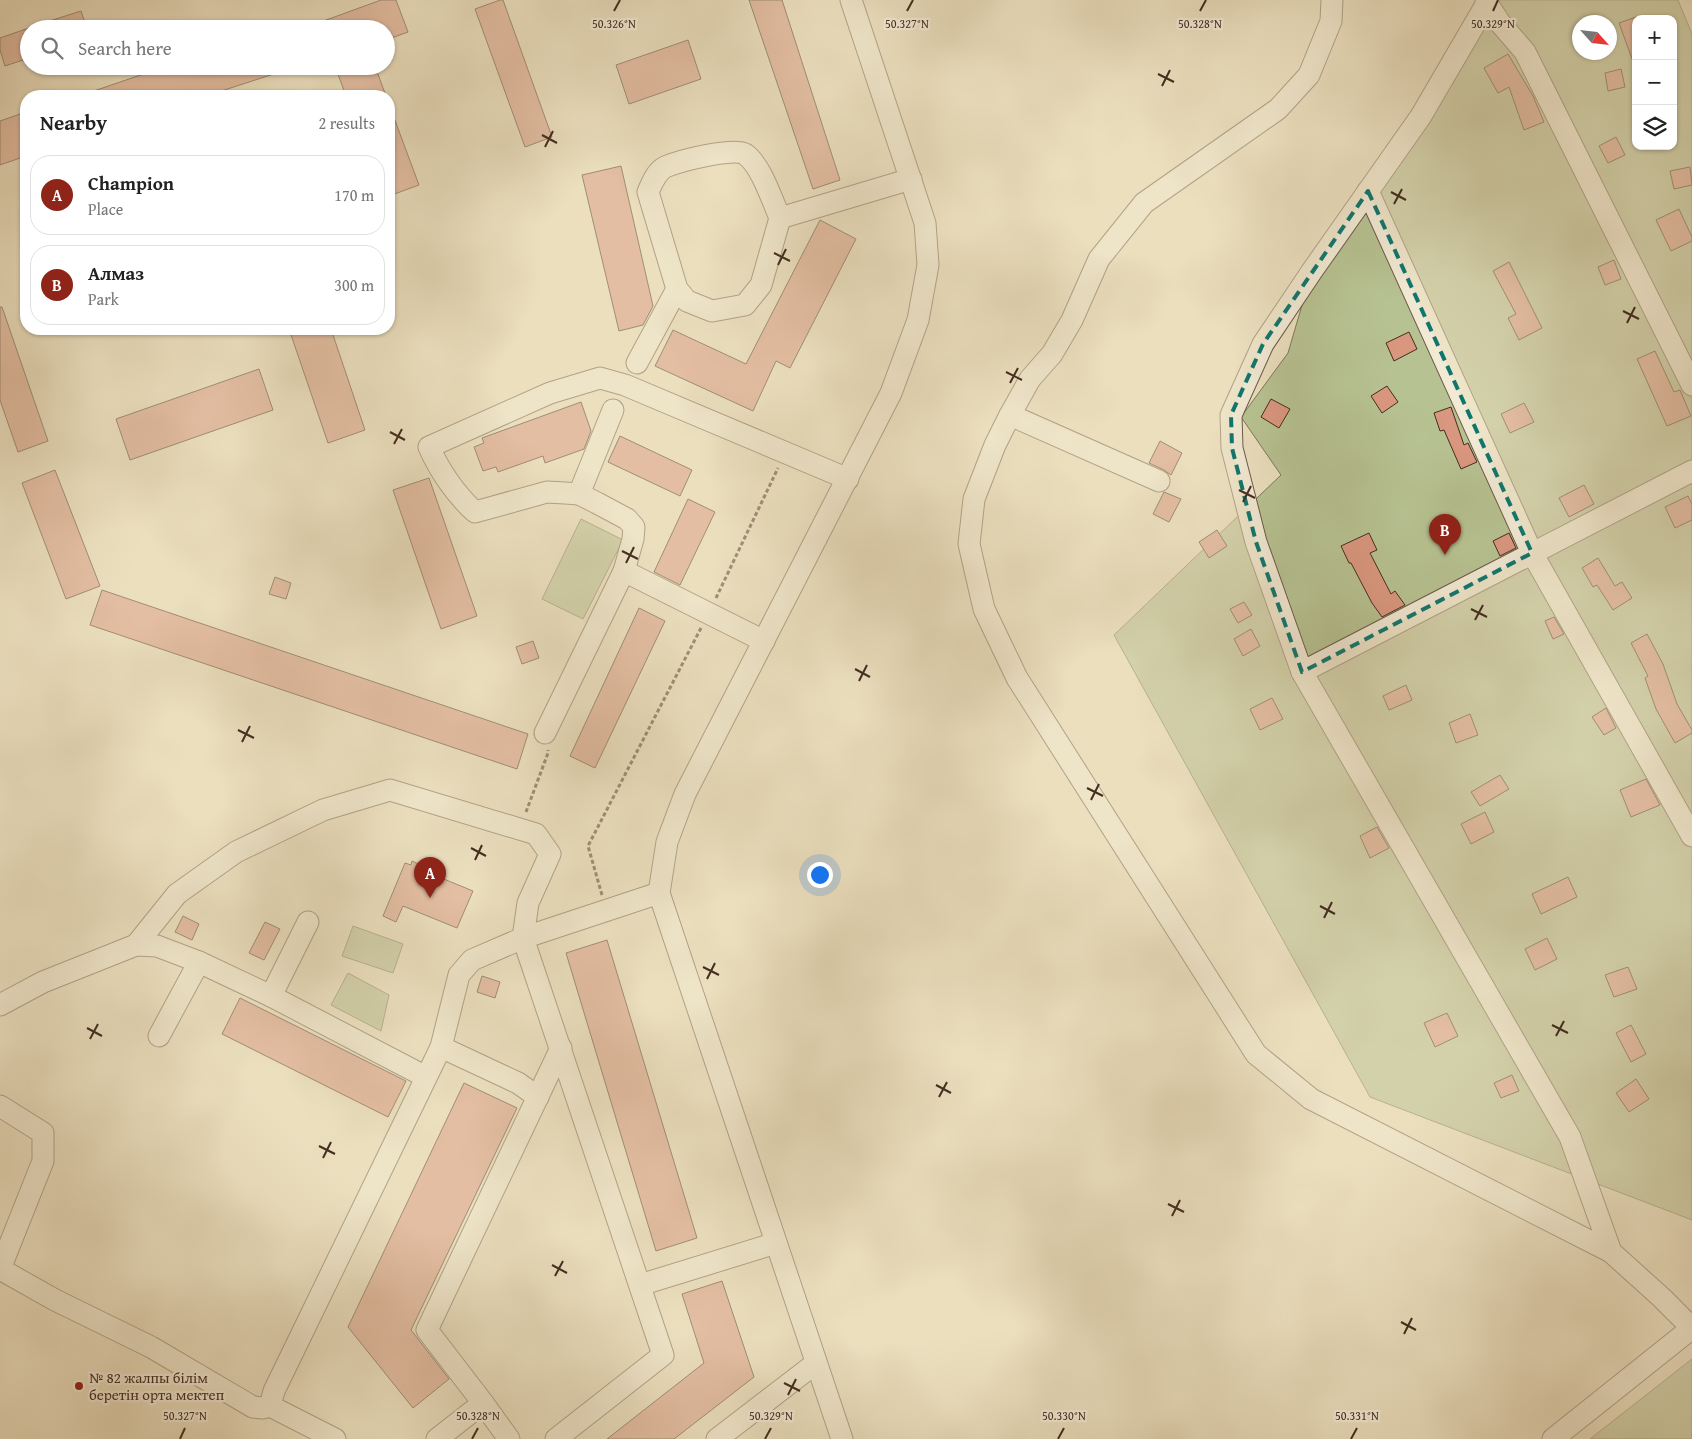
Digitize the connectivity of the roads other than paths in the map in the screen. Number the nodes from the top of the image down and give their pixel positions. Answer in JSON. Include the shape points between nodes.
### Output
{"nodes":[{"id":1,"x":851,"y":0,"type":"edge"},
{"id":2,"x":1332,"y":0,"type":"edge"},
{"id":3,"x":1487,"y":1,"type":"edge"},
{"id":4,"x":911,"y":179,"type":"junction"},
{"id":5,"x":1368,"y":191,"type":"junction"},
{"id":6,"x":780,"y":218,"type":"junction"},
{"id":7,"x":677,"y":289,"type":"junction"},
{"id":8,"x":637,"y":363,"type":"dead end"},
{"id":9,"x":1692,"y":385,"type":"edge"},
{"id":10,"x":613,"y":410,"type":"dead end"},
{"id":11,"x":1010,"y":415,"type":"junction"},
{"id":12,"x":1692,"y":471,"type":"edge"},
{"id":13,"x":848,"y":479,"type":"junction"},
{"id":14,"x":1158,"y":481,"type":"dead end"},
{"id":15,"x":579,"y":494,"type":"junction"},
{"id":16,"x":1532,"y":553,"type":"junction"},
{"id":17,"x":624,"y":571,"type":"junction"},
{"id":18,"x":764,"y":641,"type":"junction"},
{"id":19,"x":1302,"y":672,"type":"junction"},
{"id":20,"x":545,"y":733,"type":"road end"},
{"id":21,"x":1692,"y":836,"type":"edge"},
{"id":22,"x":659,"y":893,"type":"junction"},
{"id":23,"x":308,"y":922,"type":"dead end"},
{"id":24,"x":523,"y":938,"type":"junction"},
{"id":25,"x":136,"y":945,"type":"junction"},
{"id":26,"x":199,"y":962,"type":"junction"},
{"id":27,"x":271,"y":996,"type":"junction"},
{"id":28,"x":0,"y":1005,"type":"edge"},
{"id":29,"x":159,"y":1036,"type":"dead end"},
{"id":30,"x":441,"y":1047,"type":"junction"},
{"id":31,"x":560,"y":1048,"type":"junction"},
{"id":32,"x":426,"y":1077,"type":"junction"},
{"id":33,"x":538,"y":1097,"type":"junction"},
{"id":34,"x":0,"y":1106,"type":"edge"},
{"id":35,"x":776,"y":1243,"type":"junction"},
{"id":36,"x":1611,"y":1252,"type":"junction"},
{"id":37,"x":0,"y":1270,"type":"edge"},
{"id":38,"x":640,"y":1285,"type":"junction"},
{"id":39,"x":1692,"y":1328,"type":"edge"},
{"id":40,"x":816,"y":1362,"type":"junction"},
{"id":41,"x":483,"y":1403,"type":"junction"},
{"id":42,"x":270,"y":1406,"type":"junction"},
{"id":43,"x":335,"y":1439,"type":"edge"},
{"id":44,"x":437,"y":1439,"type":"edge"},
{"id":45,"x":508,"y":1439,"type":"edge"},
{"id":46,"x":556,"y":1439,"type":"edge"},
{"id":47,"x":717,"y":1439,"type":"edge"},
{"id":48,"x":842,"y":1439,"type":"edge"},
{"id":49,"x":1553,"y":1439,"type":"edge"}],
"edges":[{"from":1,"to":4,"type":"street"},
{"from":2,"to":11,"type":"street","via":[[1331,21],[1308,75],[1278,110],[1144,203],[1099,259],[1072,320],[1052,354],[1030,379]]},
{"from":3,"to":5,"type":"street","via":[[1421,116]]},
{"from":3,"to":9,"type":"street","via":[[1500,23],[1525,52]]},
{"from":4,"to":6,"type":"street"},
{"from":4,"to":13,"type":"street","via":[[925,223],[928,265],[918,320],[891,393]]},
{"from":5,"to":16,"type":"street"},
{"from":5,"to":19,"type":"street","via":[[1263,344],[1232,415],[1232,448],[1256,542]]},
{"from":6,"to":7,"type":"street","via":[[761,285],[745,305],[712,311],[687,301]]},
{"from":6,"to":7,"type":"street","via":[[755,163],[743,153],[720,152],[664,168],[653,178],[648,192]]},
{"from":7,"to":8,"type":"street"},
{"from":10,"to":15,"type":"street"},
{"from":11,"to":14,"type":"street"},
{"from":11,"to":36,"type":"street","via":[[974,499],[969,544],[984,609],[1017,678],[1256,1054],[1311,1099]]},
{"from":12,"to":16,"type":"street"},
{"from":13,"to":15,"type":"street","via":[[625,385],[600,378],[550,393],[429,447],[434,460],[474,512],[547,492]]},
{"from":13,"to":18,"type":"street"},
{"from":15,"to":17,"type":"street","via":[[627,518],[634,527]]},
{"from":16,"to":19,"type":"street"},
{"from":16,"to":21,"type":"street"},
{"from":17,"to":18,"type":"street"},
{"from":17,"to":20,"type":"street"},
{"from":18,"to":22,"type":"street","via":[[685,794],[668,842]]},
{"from":19,"to":36,"type":"street","via":[[1570,1138]]},
{"from":22,"to":24,"type":"street"},
{"from":22,"to":35,"type":"street"},
{"from":23,"to":27,"type":"street"},
{"from":24,"to":25,"type":"street","via":[[528,902],[550,854],[536,834],[390,790],[323,810],[236,852],[177,894]]},
{"from":24,"to":30,"type":"street","via":[[472,960],[459,975]]},
{"from":24,"to":31,"type":"street"},
{"from":25,"to":26,"type":"street","via":[[157,946]]},
{"from":25,"to":28,"type":"street","via":[[43,982]]},
{"from":26,"to":27,"type":"street"},
{"from":26,"to":29,"type":"street"},
{"from":27,"to":32,"type":"street"},
{"from":30,"to":32,"type":"street"},
{"from":30,"to":33,"type":"street","via":[[518,1083]]},
{"from":31,"to":33,"type":"street"},
{"from":31,"to":38,"type":"street"},
{"from":32,"to":42,"type":"street"},
{"from":33,"to":41,"type":"street","via":[[427,1330]]},
{"from":34,"to":37,"type":"street","via":[[43,1133],[43,1161]]},
{"from":35,"to":38,"type":"street"},
{"from":35,"to":40,"type":"street"},
{"from":36,"to":39,"type":"street"},
{"from":37,"to":42,"type":"street","via":[[151,1347],[253,1407]]},
{"from":38,"to":46,"type":"street","via":[[663,1355]]},
{"from":39,"to":49,"type":"street"},
{"from":40,"to":47,"type":"street"},
{"from":40,"to":48,"type":"street"},
{"from":41,"to":44,"type":"street"},
{"from":41,"to":45,"type":"street"},
{"from":42,"to":43,"type":"street"}]}
